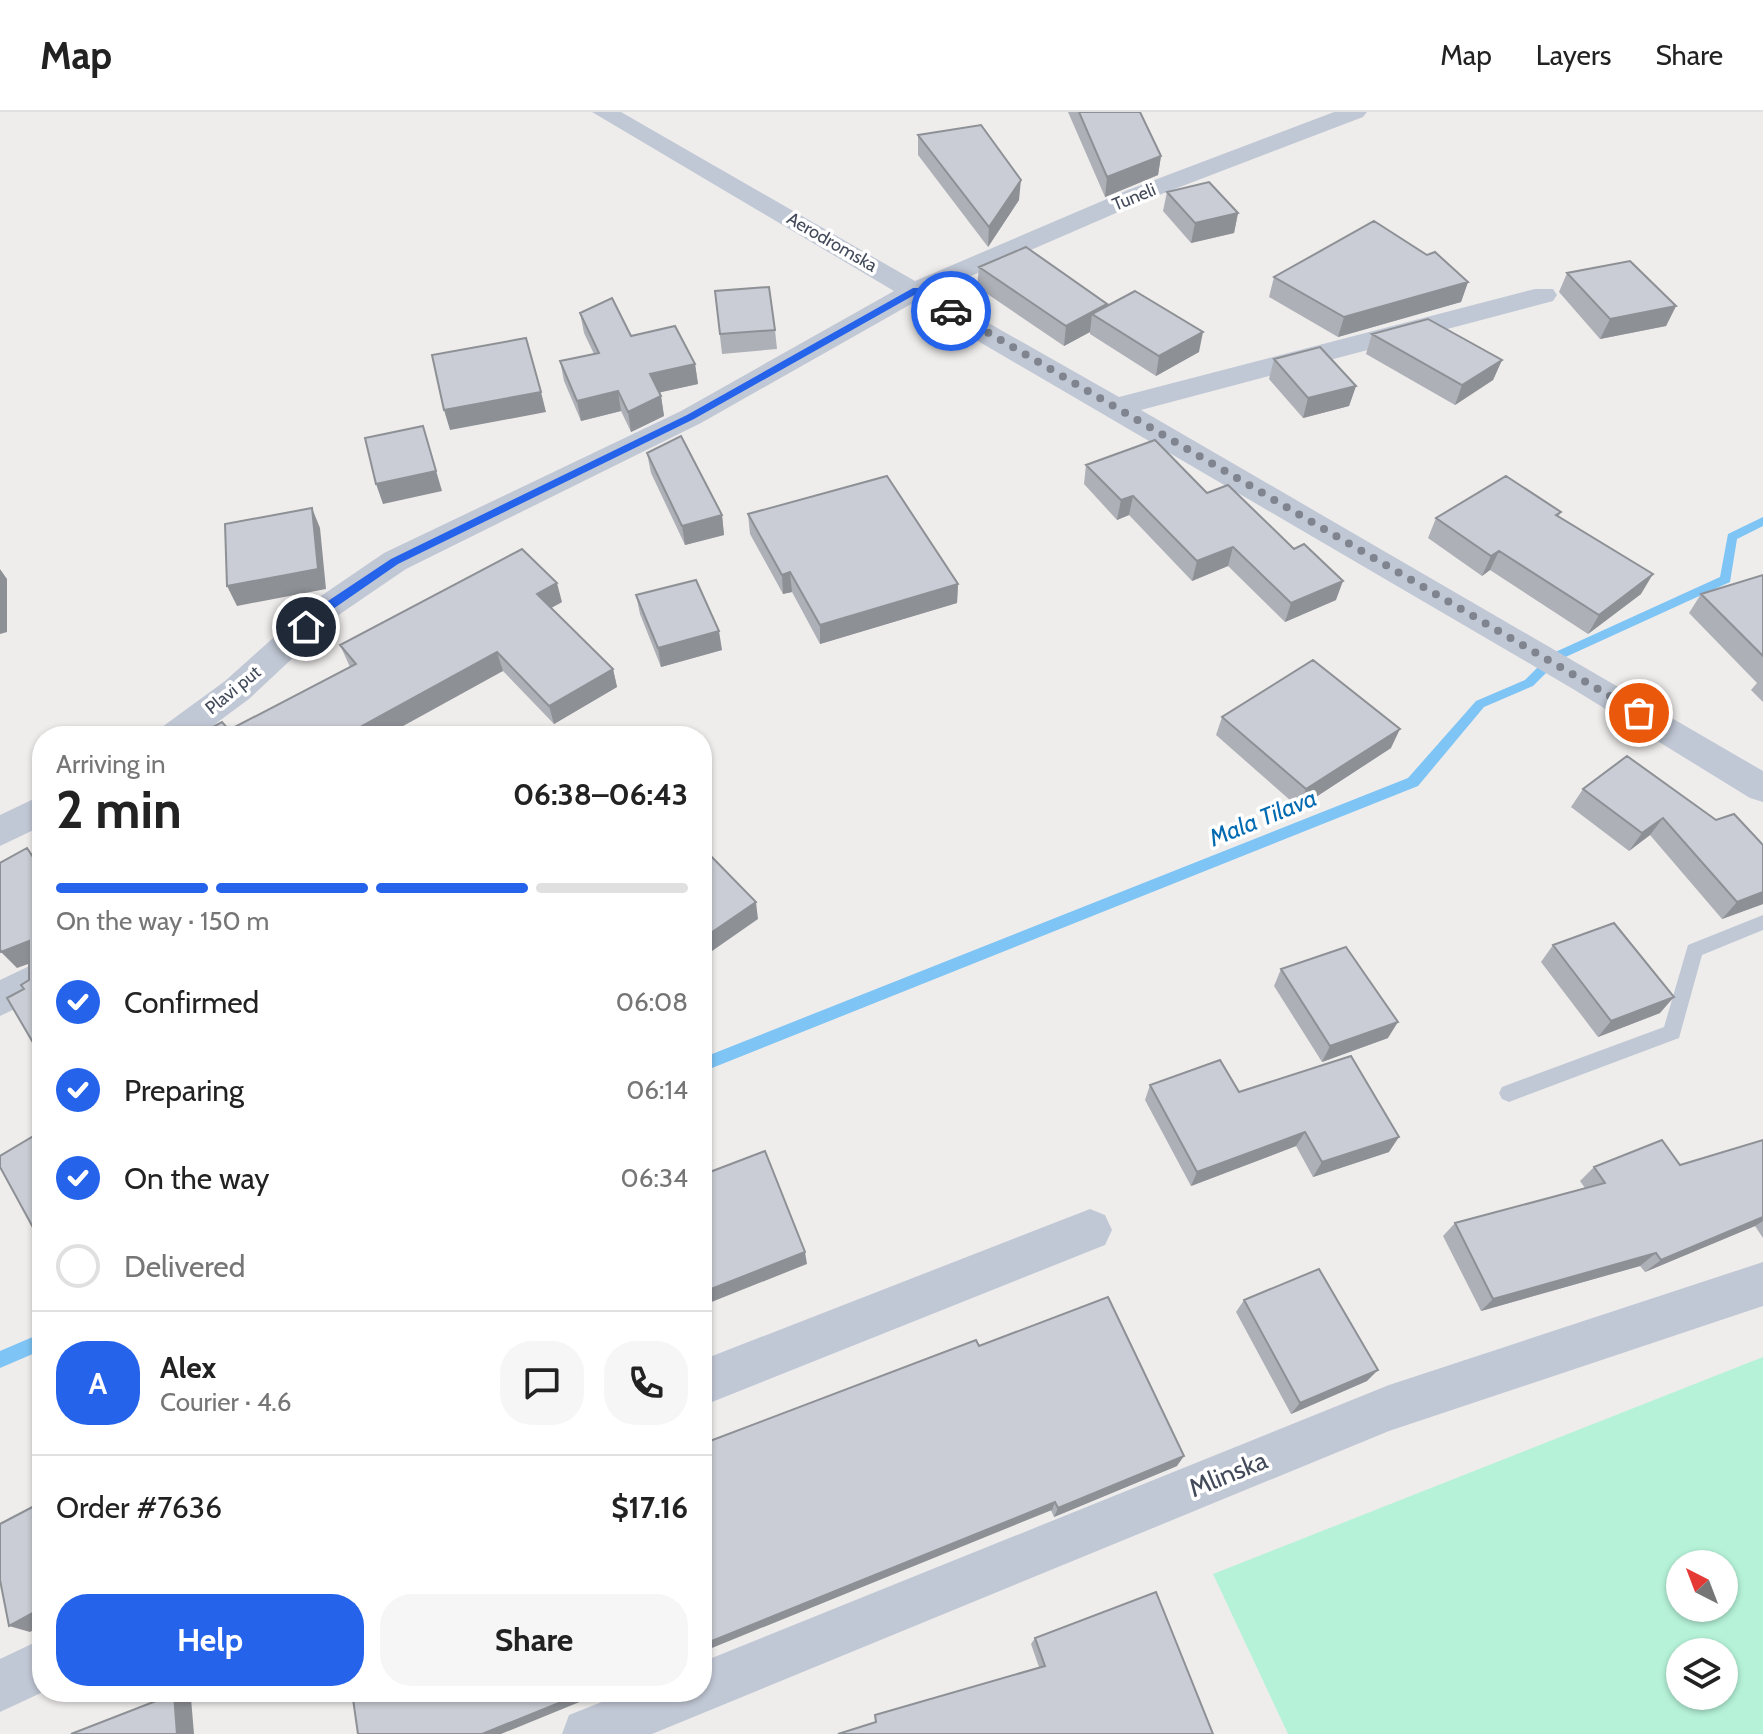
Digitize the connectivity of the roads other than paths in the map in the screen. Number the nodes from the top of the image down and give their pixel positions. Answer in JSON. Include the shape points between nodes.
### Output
{"nodes":[{"id":1,"x":604,"y":112,"type":"edge"},
{"id":2,"x":1355,"y":112,"type":"edge"},
{"id":3,"x":916,"y":290,"type":"junction"},
{"id":4,"x":1544,"y":295,"type":"dead end"},
{"id":5,"x":1117,"y":407,"type":"junction"},
{"id":6,"x":188,"y":726,"type":"edge"},
{"id":7,"x":1757,"y":779,"type":"edge"},
{"id":8,"x":32,"y":814,"type":"edge"},
{"id":9,"x":0,"y":832,"type":"edge"},
{"id":10,"x":1763,"y":922,"type":"edge"},
{"id":11,"x":32,"y":982,"type":"edge"},
{"id":12,"x":0,"y":999,"type":"edge"},
{"id":13,"x":1509,"y":1093,"type":"dead end"},
{"id":14,"x":1090,"y":1230,"type":"dead end"},
{"id":15,"x":1763,"y":1284,"type":"edge"},
{"id":16,"x":712,"y":1379,"type":"edge"},
{"id":17,"x":32,"y":1670,"type":"edge"},
{"id":18,"x":712,"y":1684,"type":"edge"},
{"id":19,"x":0,"y":1686,"type":"edge"},
{"id":20,"x":666,"y":1702,"type":"edge"},
{"id":21,"x":588,"y":1734,"type":"edge"}],
"edges":[{"from":1,"to":3,"type":"street","name":"Aerodromska"},
{"from":2,"to":3,"type":"street","name":"Tuneli","via":[[1137,195]]},
{"from":3,"to":5,"type":"street","name":"Aerodromska"},
{"from":3,"to":6,"type":"street","name":"Plavi put","via":[[702,412],[395,561],[329,606],[237,690]]},
{"from":4,"to":5,"type":"street"},
{"from":5,"to":7,"type":"street","name":"Aerodromska"},
{"from":8,"to":9,"type":"street"},
{"from":10,"to":13,"type":"lane","via":[[1694,950],[1672,1032]]},
{"from":11,"to":12,"type":"street"},
{"from":14,"to":16,"type":"street"},
{"from":15,"to":18,"type":"street","name":"Mlinska","via":[[1389,1408]]},
{"from":17,"to":19,"type":"street"},
{"from":20,"to":21,"type":"street"}]}
